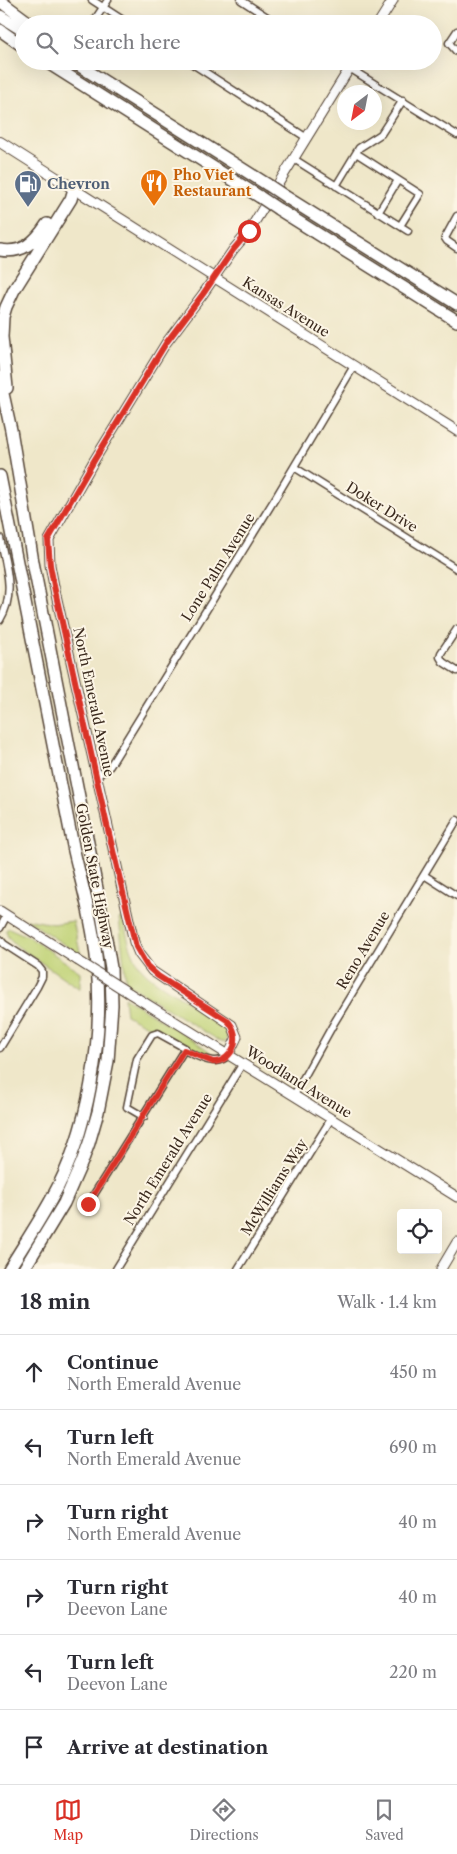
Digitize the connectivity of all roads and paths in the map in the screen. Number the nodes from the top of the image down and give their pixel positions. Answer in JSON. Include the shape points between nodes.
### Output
{"nodes":[{"id":1,"x":92,"y":0,"type":"edge"},
{"id":2,"x":108,"y":0,"type":"edge"},
{"id":3,"x":241,"y":0,"type":"edge"},
{"id":4,"x":393,"y":0,"type":"edge"},
{"id":5,"x":0,"y":1,"type":"edge"},
{"id":6,"x":102,"y":6,"type":"junction"},
{"id":7,"x":19,"y":15,"type":"edge"},
{"id":8,"x":97,"y":15,"type":"edge"},
{"id":9,"x":116,"y":15,"type":"edge"},
{"id":10,"x":264,"y":15,"type":"edge"},
{"id":11,"x":384,"y":15,"type":"edge"},
{"id":12,"x":0,"y":16,"type":"edge"},
{"id":13,"x":15,"y":25,"type":"edge"},
{"id":14,"x":0,"y":30,"type":"edge"},
{"id":15,"x":457,"y":31,"type":"edge"},
{"id":16,"x":15,"y":41,"type":"edge"},
{"id":17,"x":457,"y":52,"type":"edge"},
{"id":18,"x":59,"y":70,"type":"edge"},
{"id":19,"x":86,"y":70,"type":"edge"},
{"id":20,"x":98,"y":70,"type":"edge"},
{"id":21,"x":202,"y":70,"type":"edge"},
{"id":22,"x":349,"y":70,"type":"edge"},
{"id":23,"x":359,"y":70,"type":"edge"},
{"id":24,"x":403,"y":100,"type":"junction"},
{"id":25,"x":457,"y":135,"type":"edge"},
{"id":26,"x":307,"y":138,"type":"junction"},
{"id":27,"x":0,"y":142,"type":"edge"},
{"id":28,"x":204,"y":144,"type":"junction"},
{"id":29,"x":356,"y":153,"type":"junction"},
{"id":30,"x":294,"y":159,"type":"junction"},
{"id":31,"x":398,"y":180,"type":"junction"},
{"id":32,"x":336,"y":186,"type":"junction"},
{"id":33,"x":74,"y":189,"type":"junction"},
{"id":34,"x":378,"y":213,"type":"junction"},
{"id":35,"x":457,"y":216,"type":"edge"},
{"id":36,"x":400,"y":226,"type":"junction"},
{"id":37,"x":408,"y":231,"type":"dead end"},
{"id":38,"x":457,"y":248,"type":"edge"},
{"id":39,"x":0,"y":250,"type":"edge"},
{"id":40,"x":213,"y":278,"type":"junction"},
{"id":41,"x":457,"y":304,"type":"edge"},
{"id":42,"x":457,"y":321,"type":"edge"},
{"id":43,"x":354,"y":366,"type":"junction"},
{"id":44,"x":0,"y":380,"type":"edge"},
{"id":45,"x":11,"y":430,"type":"junction"},
{"id":46,"x":457,"y":431,"type":"edge"},
{"id":47,"x":294,"y":467,"type":"junction"},
{"id":48,"x":0,"y":476,"type":"edge"},
{"id":49,"x":0,"y":538,"type":"edge"},
{"id":50,"x":457,"y":569,"type":"edge"},
{"id":51,"x":0,"y":620,"type":"edge"},
{"id":52,"x":457,"y":629,"type":"edge"},
{"id":53,"x":457,"y":671,"type":"edge"},
{"id":54,"x":96,"y":776,"type":"junction"},
{"id":55,"x":457,"y":820,"type":"edge"},
{"id":56,"x":424,"y":875,"type":"junction"},
{"id":57,"x":457,"y":896,"type":"edge"},
{"id":58,"x":3,"y":913,"type":"edge"},
{"id":59,"x":0,"y":928,"type":"edge"},
{"id":60,"x":0,"y":939,"type":"edge"},
{"id":61,"x":0,"y":1048,"type":"edge"},
{"id":62,"x":184,"y":1050,"type":"junction"},
{"id":63,"x":229,"y":1054,"type":"junction"},
{"id":64,"x":243,"y":1063,"type":"junction"},
{"id":65,"x":294,"y":1095,"type":"junction"},
{"id":66,"x":144,"y":1117,"type":"junction"},
{"id":67,"x":331,"y":1119,"type":"junction"},
{"id":68,"x":457,"y":1197,"type":"edge"},
{"id":69,"x":88,"y":1204,"type":"dead end"},
{"id":70,"x":457,"y":1242,"type":"edge"},
{"id":71,"x":8,"y":1269,"type":"edge"},
{"id":72,"x":24,"y":1269,"type":"edge"},
{"id":73,"x":116,"y":1269,"type":"edge"},
{"id":74,"x":238,"y":1269,"type":"edge"},
{"id":75,"x":441,"y":1269,"type":"edge"}],
"edges":[{"from":1,"to":6,"type":"street"},
{"from":2,"to":6,"type":"street"},
{"from":3,"to":10,"type":"street"},
{"from":4,"to":11,"type":"street"},
{"from":5,"to":7,"type":"highway"},
{"from":6,"to":8,"type":"street"},
{"from":6,"to":9,"type":"street"},
{"from":12,"to":13,"type":"highway"},
{"from":14,"to":16,"type":"highway"},
{"from":15,"to":17,"type":"street","via":[[449,43]]},
{"from":18,"to":42,"type":"highway","bridge":true},
{"from":19,"to":28,"type":"highway"},
{"from":20,"to":28,"type":"highway"},
{"from":21,"to":26,"type":"street"},
{"from":22,"to":26,"type":"street","name":"North Emerald Avenue"},
{"from":23,"to":24,"type":"street"},
{"from":24,"to":25,"type":"street"},
{"from":24,"to":29,"type":"street","via":[[381,134],[363,144]]},
{"from":26,"to":30,"type":"street","name":"North Emerald Avenue"},
{"from":27,"to":33,"type":"main road","name":"Kansas Avenue"},
{"from":28,"to":41,"type":"highway","bridge":true},
{"from":29,"to":31,"type":"street"},
{"from":29,"to":32,"type":"street"},
{"from":30,"to":32,"type":"street"},
{"from":30,"to":40,"type":"street","name":"North Emerald Avenue","via":[[249,231]]},
{"from":31,"to":34,"type":"street"},
{"from":31,"to":36,"type":"street","via":[[420,194]]},
{"from":32,"to":34,"type":"street"},
{"from":33,"to":39,"type":"highway","via":[[66,195],[31,244],[14,251]]},
{"from":33,"to":40,"type":"street","name":"Kansas Avenue"},
{"from":33,"to":45,"type":"highway","via":[[10,298],[3,317]]},
{"from":34,"to":36,"type":"street"},
{"from":35,"to":38,"type":"street","via":[[445,238]]},
{"from":36,"to":37,"type":"street"},
{"from":40,"to":43,"type":"street","name":"Kansas Avenue"},
{"from":40,"to":54,"type":"street","name":"North Emerald Avenue","via":[[158,356],[48,540],[50,565]]},
{"from":43,"to":46,"type":"street","name":"Kansas Avenue"},
{"from":43,"to":47,"type":"street","name":"Lone Palm Avenue"},
{"from":44,"to":45,"type":"highway","name":"Golden State Highway"},
{"from":45,"to":72,"type":"highway","name":"Golden State Highway","via":[[33,562],[101,909],[111,968],[112,1005],[108,1060],[89,1143],[64,1203]]},
{"from":47,"to":50,"type":"street","name":"Doker Drive"},
{"from":47,"to":54,"type":"street","name":"Lone Palm Avenue","via":[[110,766]]},
{"from":48,"to":71,"type":"highway","name":"Golden State Highway","via":[[88,910],[99,1000],[91,1081],[70,1156],[53,1197]]},
{"from":49,"to":51,"type":"street","via":[[9,591]]},
{"from":52,"to":53,"type":"street","via":[[440,658]]},
{"from":54,"to":63,"type":"street","name":"North Emerald Avenue","via":[[136,947],[147,966],[158,976],[232,1025],[237,1037]]},
{"from":55,"to":56,"type":"street","name":"Reno Avenue"},
{"from":56,"to":57,"type":"street"},
{"from":56,"to":65,"type":"street","name":"Reno Avenue"},
{"from":58,"to":59,"type":"street"},
{"from":58,"to":63,"type":"street","name":"Woodland Avenue","bridge":true},
{"from":60,"to":61,"type":"street","via":[[42,971],[37,987]]},
{"from":62,"to":63,"type":"street","via":[[213,1062],[223,1060]]},
{"from":62,"to":66,"type":"street"},
{"from":62,"to":66,"type":"street","via":[[158,1033],[145,1042],[137,1059],[127,1106]]},
{"from":63,"to":64,"type":"street","name":"Woodland Avenue"},
{"from":64,"to":65,"type":"street","name":"Woodland Avenue"},
{"from":64,"to":73,"type":"street","name":"North Emerald Avenue"},
{"from":65,"to":67,"type":"street","name":"Woodland Avenue"},
{"from":66,"to":69,"type":"street"},
{"from":67,"to":68,"type":"street","name":"Woodland Avenue"},
{"from":67,"to":74,"type":"street","name":"McWilliams Way"},
{"from":70,"to":75,"type":"street"}]}
